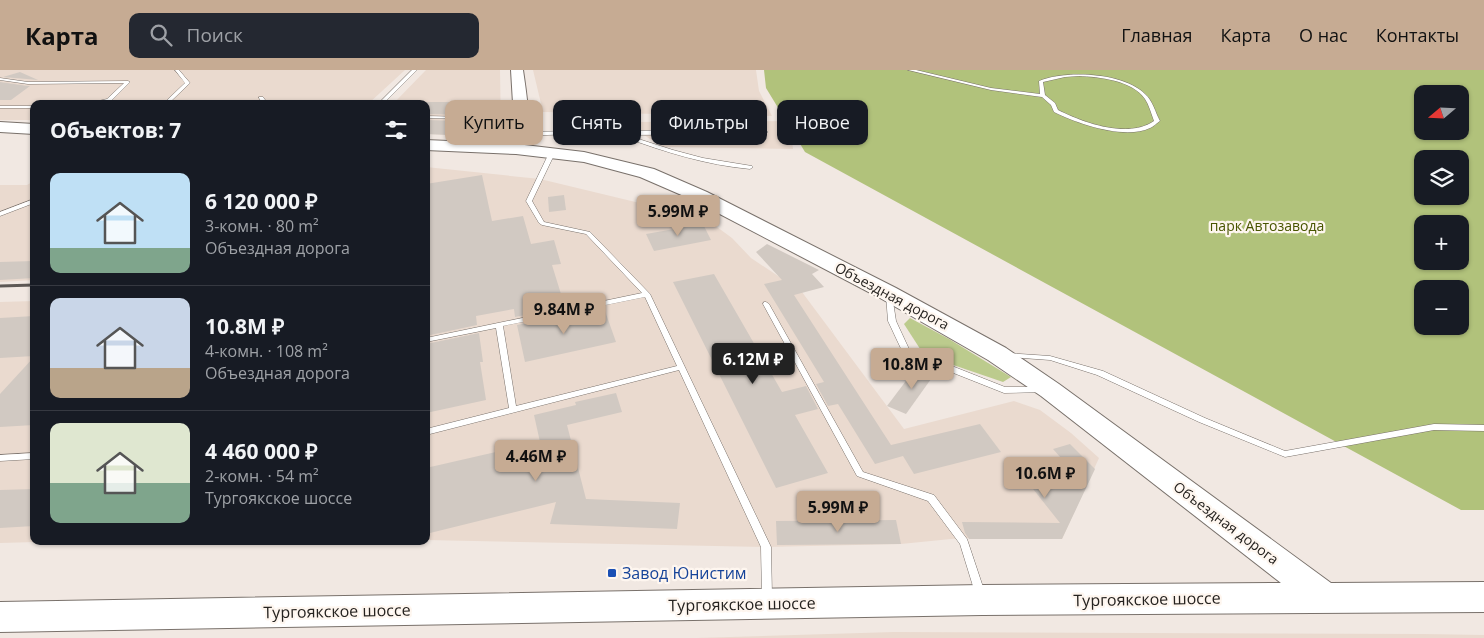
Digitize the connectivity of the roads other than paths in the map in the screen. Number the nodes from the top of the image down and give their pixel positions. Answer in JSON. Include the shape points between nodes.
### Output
{"nodes":[{"id":1,"x":177,"y":70,"type":"edge"},
{"id":2,"x":415,"y":70,"type":"edge"},
{"id":3,"x":517,"y":70,"type":"edge"},
{"id":4,"x":910,"y":70,"type":"edge"},
{"id":5,"x":0,"y":79,"type":"edge"},
{"id":6,"x":1043,"y":96,"type":"junction"},
{"id":7,"x":108,"y":100,"type":"edge"},
{"id":8,"x":169,"y":100,"type":"edge"},
{"id":9,"x":384,"y":100,"type":"edge"},
{"id":10,"x":520,"y":100,"type":"edge"},
{"id":11,"x":0,"y":107,"type":"edge"},
{"id":12,"x":30,"y":107,"type":"edge"},
{"id":13,"x":430,"y":117,"type":"edge"},
{"id":14,"x":445,"y":117,"type":"edge"},
{"id":15,"x":0,"y":127,"type":"edge"},
{"id":16,"x":30,"y":128,"type":"edge"},
{"id":17,"x":641,"y":142,"type":"edge"},
{"id":18,"x":445,"y":144,"type":"edge"},
{"id":19,"x":430,"y":145,"type":"edge"},
{"id":20,"x":528,"y":145,"type":"edge"},
{"id":21,"x":552,"y":153,"type":"junction"},
{"id":22,"x":750,"y":166,"type":"dead end"},
{"id":23,"x":30,"y":203,"type":"edge"},
{"id":24,"x":0,"y":214,"type":"edge"},
{"id":25,"x":888,"y":292,"type":"junction"},
{"id":26,"x":647,"y":294,"type":"junction"},
{"id":27,"x":766,"y":304,"type":"dead end"},
{"id":28,"x":499,"y":325,"type":"junction"},
{"id":29,"x":430,"y":339,"type":"edge"},
{"id":30,"x":997,"y":354,"type":"junction"},
{"id":31,"x":682,"y":367,"type":"junction"},
{"id":32,"x":1050,"y":390,"type":"junction"},
{"id":33,"x":513,"y":410,"type":"junction"},
{"id":34,"x":1484,"y":428,"type":"edge"},
{"id":35,"x":430,"y":431,"type":"edge"},
{"id":36,"x":30,"y":456,"type":"edge"},
{"id":37,"x":0,"y":458,"type":"edge"},
{"id":38,"x":1324,"y":597,"type":"junction"},
{"id":39,"x":1484,"y":597,"type":"edge"},
{"id":40,"x":982,"y":600,"type":"junction"},
{"id":41,"x":767,"y":604,"type":"junction"},
{"id":42,"x":0,"y":617,"type":"edge"}],
"edges":[{"from":1,"to":8,"type":"lane","via":[[188,83]]},
{"from":2,"to":9,"type":"lane"},
{"from":3,"to":10,"type":"street"},
{"from":4,"to":6,"type":"lane","via":[[991,89]]},
{"from":5,"to":7,"type":"lane","via":[[28,83],[128,82]]},
{"from":6,"to":6,"type":"lane","via":[[1041,81],[1050,76],[1098,75],[1113,78],[1144,94],[1157,121],[1153,126],[1140,130],[1080,123],[1056,111]]},
{"from":11,"to":12,"type":"lane"},
{"from":13,"to":14,"type":"lane"},
{"from":15,"to":16,"type":"main road"},
{"from":17,"to":22,"type":"lane","via":[[728,166]]},
{"from":18,"to":19,"type":"main road","name":"Объездная дорога"},
{"from":20,"to":21,"type":"main road","name":"Объездная дорога"},
{"from":21,"to":25,"type":"main road","name":"Объездная дорога","via":[[613,163],[647,174],[700,196]]},
{"from":21,"to":26,"type":"lane","via":[[529,201],[542,222],[588,234]]},
{"from":23,"to":24,"type":"lane"},
{"from":25,"to":30,"type":"main road","name":"Объездная дорога"},
{"from":25,"to":32,"type":"lane","via":[[892,322],[906,351],[1004,390]]},
{"from":26,"to":28,"type":"lane"},
{"from":26,"to":31,"type":"lane"},
{"from":27,"to":40,"type":"lane","via":[[860,474],[931,498],[964,542]]},
{"from":28,"to":29,"type":"lane"},
{"from":28,"to":33,"type":"lane"},
{"from":30,"to":32,"type":"main road","name":"Объездная дорога"},
{"from":30,"to":34,"type":"lane","via":[[1050,358],[1100,373],[1285,454],[1434,427]]},
{"from":31,"to":33,"type":"lane"},
{"from":31,"to":41,"type":"lane","via":[[766,547]]},
{"from":32,"to":38,"type":"main road","name":"Объездная дорога"},
{"from":33,"to":35,"type":"lane"},
{"from":36,"to":37,"type":"lane"},
{"from":38,"to":39,"type":"main road","name":"Тургоякское шоссе"},
{"from":38,"to":40,"type":"main road","name":"Тургоякское шоссе"},
{"from":40,"to":41,"type":"main road","name":"Тургоякское шоссе"},
{"from":41,"to":42,"type":"main road","name":"Тургоякское шоссе"}]}
